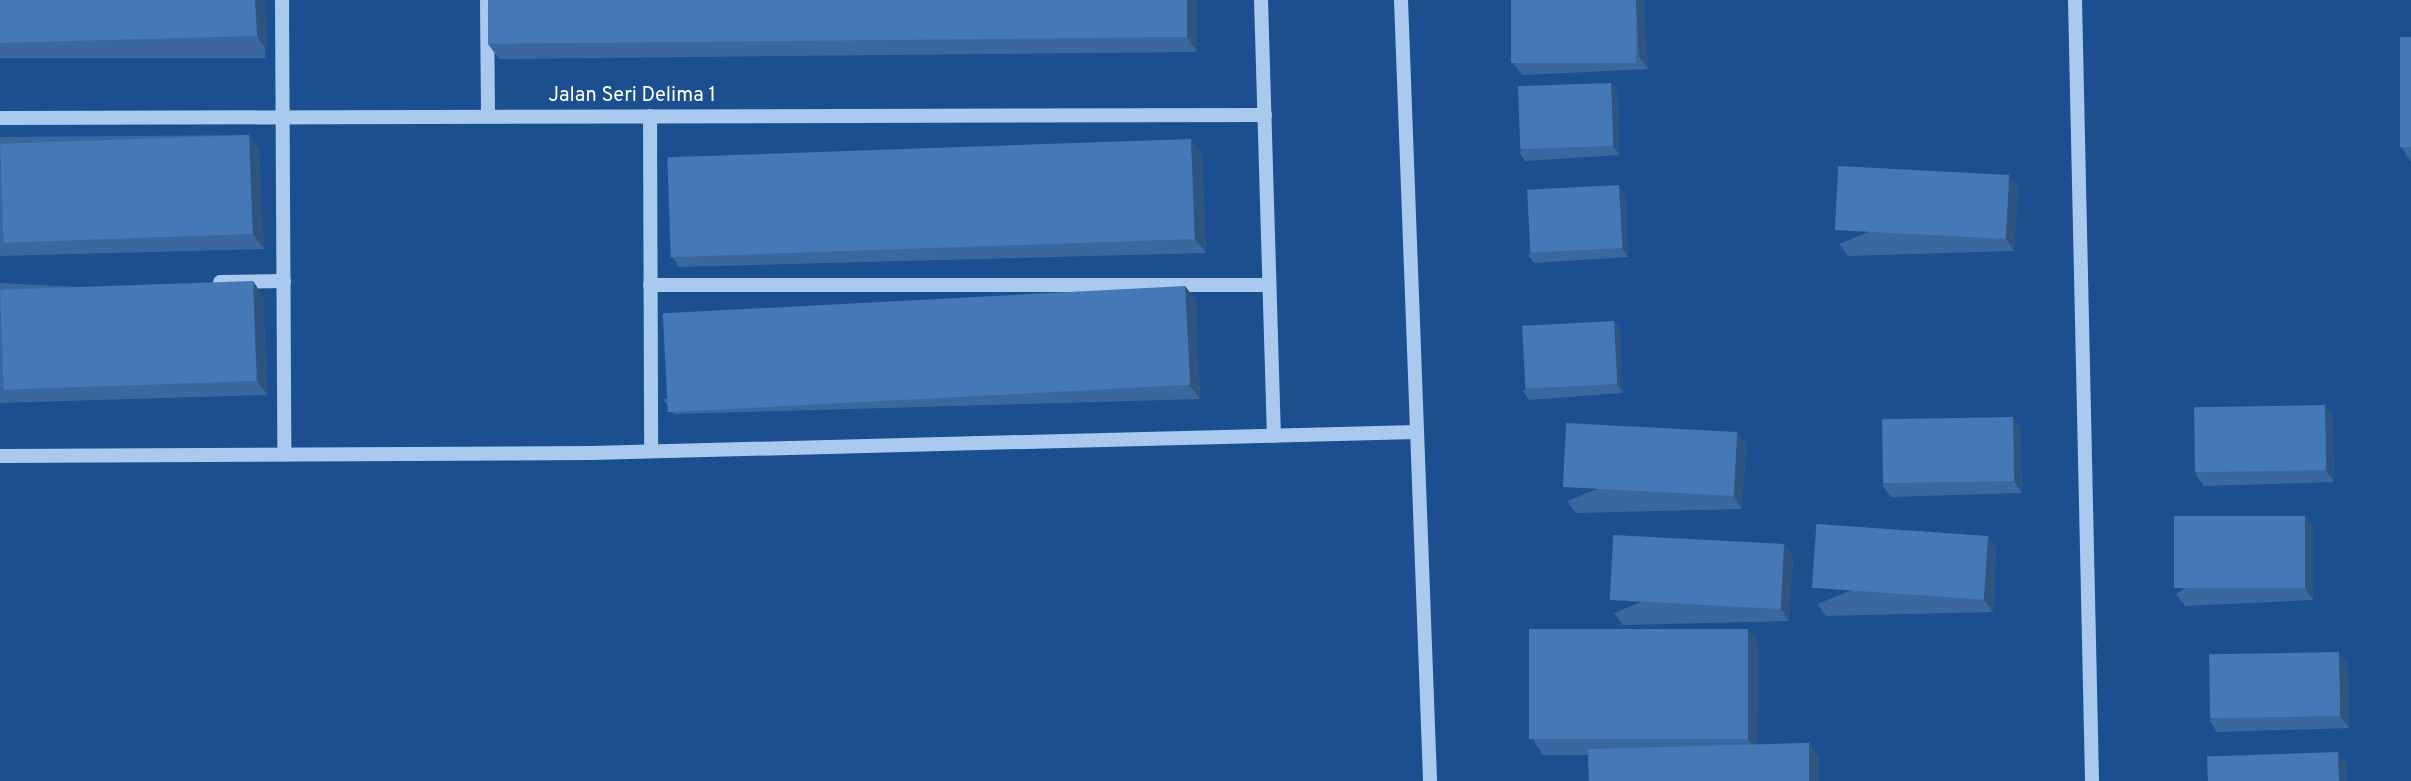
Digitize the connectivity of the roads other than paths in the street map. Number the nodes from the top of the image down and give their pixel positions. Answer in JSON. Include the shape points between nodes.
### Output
{"nodes":[{"id":1,"x":282,"y":0,"type":"edge"},
{"id":2,"x":487,"y":0,"type":"edge"},
{"id":3,"x":1261,"y":0,"type":"edge"},
{"id":4,"x":1401,"y":0,"type":"edge"},
{"id":5,"x":2075,"y":0,"type":"edge"},
{"id":6,"x":1265,"y":115,"type":"junction"},
{"id":7,"x":488,"y":116,"type":"junction"},
{"id":8,"x":650,"y":116,"type":"junction"},
{"id":9,"x":284,"y":117,"type":"junction"},
{"id":10,"x":0,"y":118,"type":"edge"},
{"id":11,"x":284,"y":281,"type":"junction"},
{"id":12,"x":205,"y":282,"type":"edge"},
{"id":13,"x":650,"y":285,"type":"junction"},
{"id":14,"x":1269,"y":285,"type":"junction"},
{"id":15,"x":1417,"y":432,"type":"junction"},
{"id":16,"x":1274,"y":436,"type":"junction"},
{"id":17,"x":651,"y":451,"type":"junction"},
{"id":18,"x":284,"y":454,"type":"junction"},
{"id":19,"x":0,"y":456,"type":"edge"},
{"id":20,"x":1430,"y":781,"type":"edge"},
{"id":21,"x":2092,"y":781,"type":"edge"}],
"edges":[{"from":1,"to":9,"type":"street"},
{"from":2,"to":7,"type":"street"},
{"from":3,"to":6,"type":"street"},
{"from":4,"to":15,"type":"street"},
{"from":5,"to":21,"type":"street"},
{"from":6,"to":8,"type":"street","name":"Jalan Seri Delima 1"},
{"from":6,"to":14,"type":"street"},
{"from":7,"to":8,"type":"street","name":"Jalan Seri Delima 1"},
{"from":7,"to":9,"type":"street","name":"Jalan Seri Delima 1"},
{"from":8,"to":13,"type":"street"},
{"from":9,"to":10,"type":"street","name":"Jalan Seri Delima 1"},
{"from":9,"to":11,"type":"street"},
{"from":11,"to":12,"type":"street"},
{"from":11,"to":18,"type":"street"},
{"from":13,"to":14,"type":"street"},
{"from":13,"to":17,"type":"street"},
{"from":14,"to":16,"type":"street"},
{"from":15,"to":16,"type":"street"},
{"from":15,"to":20,"type":"street"},
{"from":16,"to":17,"type":"street"},
{"from":17,"to":18,"type":"street"},
{"from":18,"to":19,"type":"street"}]}
